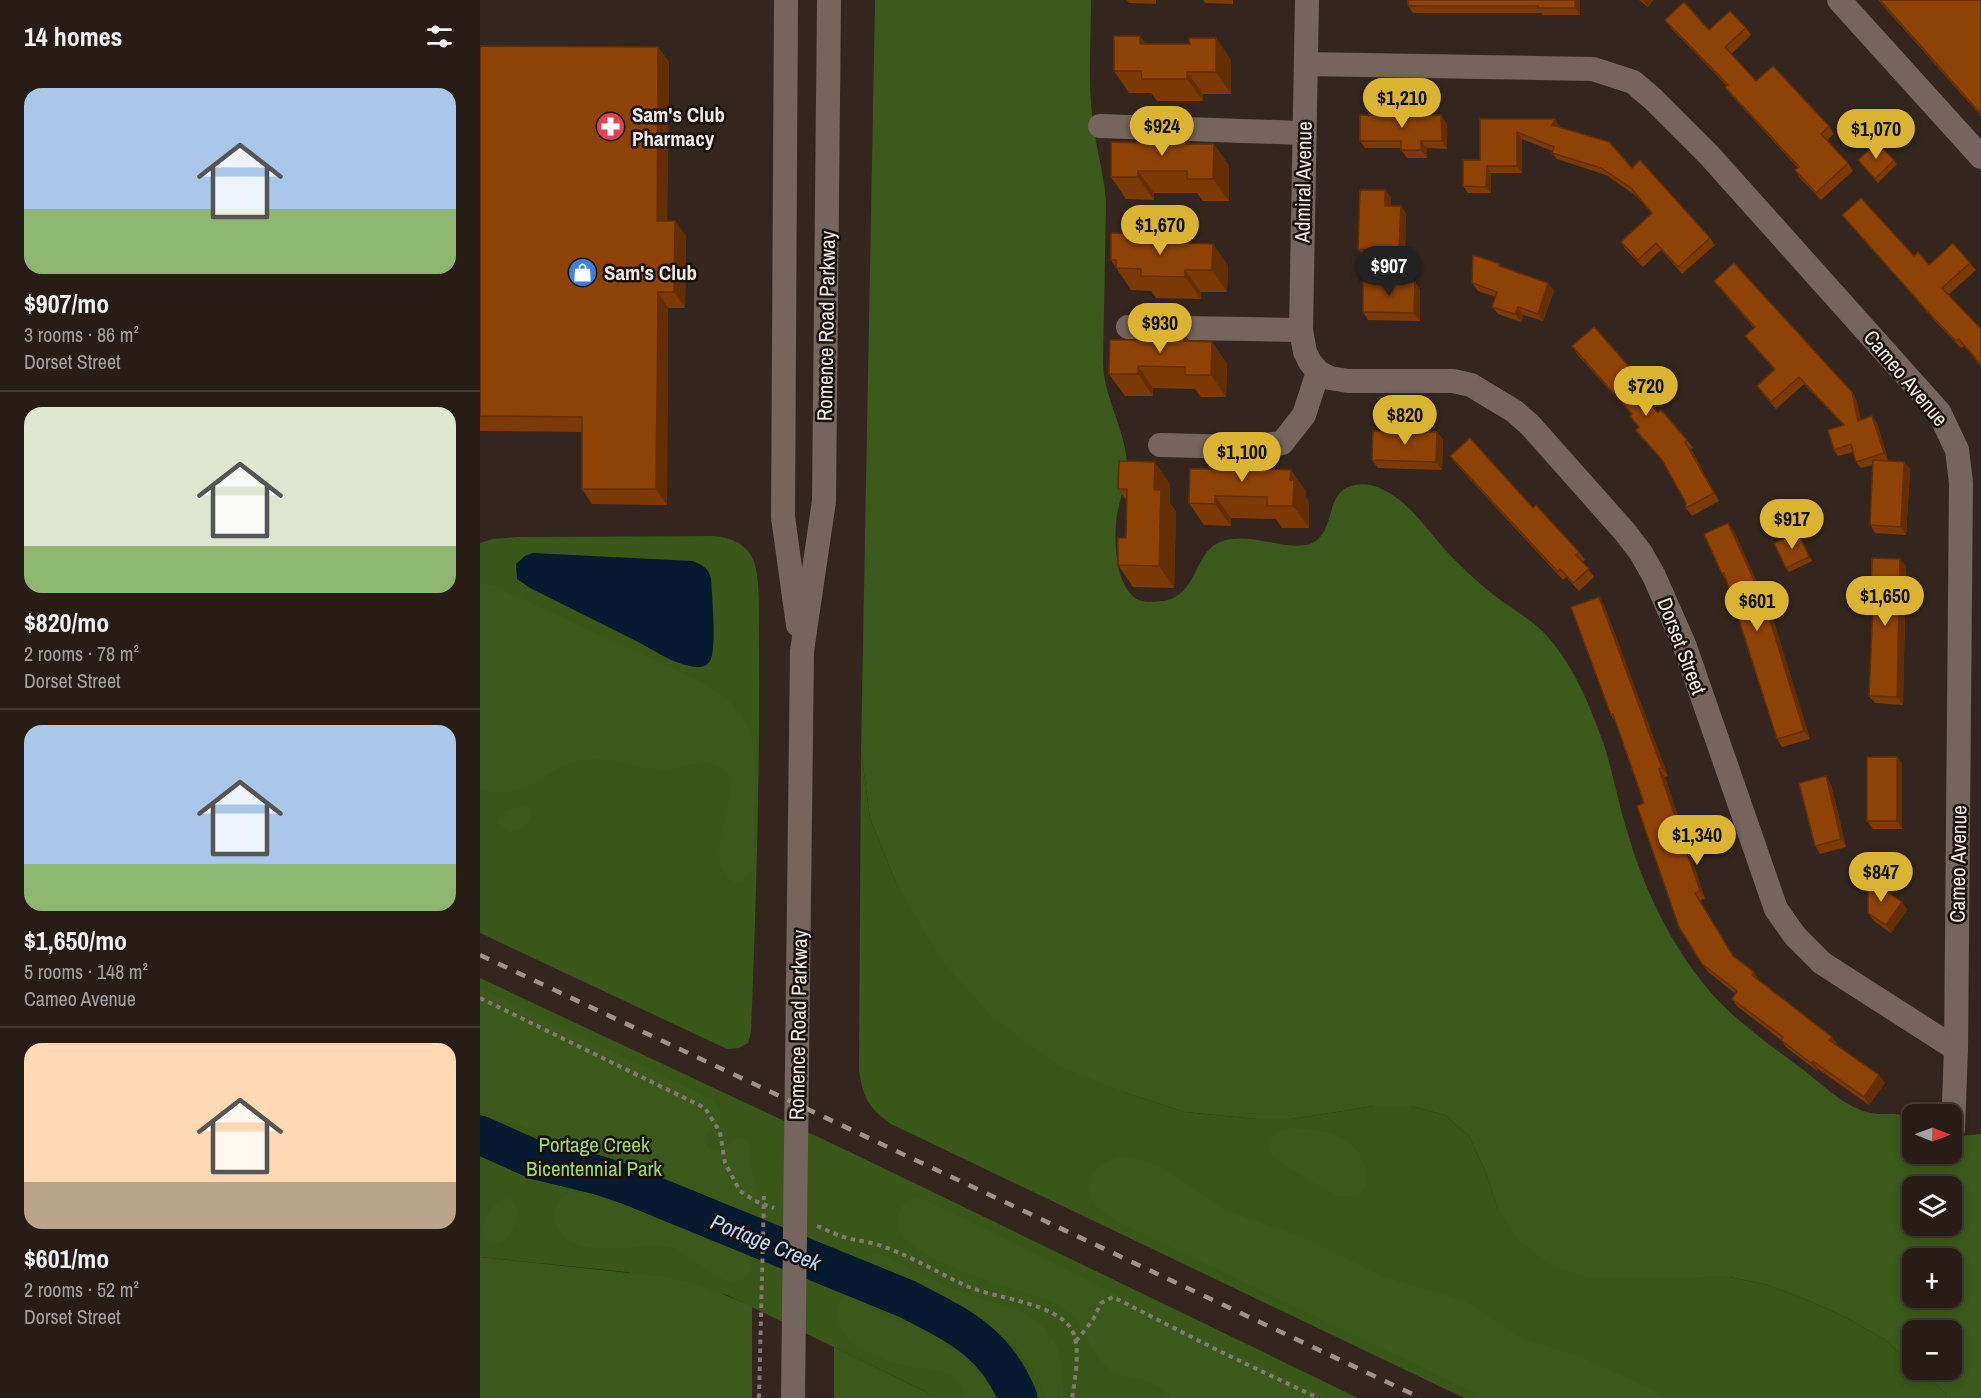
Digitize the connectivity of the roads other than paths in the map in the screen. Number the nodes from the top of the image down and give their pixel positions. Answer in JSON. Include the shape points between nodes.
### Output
{"nodes":[{"id":1,"x":786,"y":0,"type":"edge"},
{"id":2,"x":829,"y":0,"type":"edge"},
{"id":3,"x":1307,"y":0,"type":"edge"},
{"id":4,"x":1839,"y":0,"type":"edge"},
{"id":5,"x":1306,"y":64,"type":"junction"},
{"id":6,"x":1100,"y":126,"type":"dead end"},
{"id":7,"x":1304,"y":133,"type":"junction"},
{"id":8,"x":1981,"y":157,"type":"edge"},
{"id":9,"x":1128,"y":327,"type":"dead end"},
{"id":10,"x":1300,"y":330,"type":"junction"},
{"id":11,"x":1314,"y":367,"type":"junction"},
{"id":12,"x":1160,"y":445,"type":"dead end"},
{"id":13,"x":802,"y":651,"type":"junction"},
{"id":14,"x":1956,"y":1049,"type":"junction"},
{"id":15,"x":1954,"y":1104,"type":"edge"},
{"id":16,"x":794,"y":1398,"type":"edge"}],
"edges":[{"from":1,"to":13,"type":"street","name":"Romence Road Parkway","via":[[783,517]]},
{"from":2,"to":13,"type":"street","name":"Romence Road Parkway","via":[[824,501]]},
{"from":3,"to":5,"type":"street","name":"Admiral Avenue"},
{"from":4,"to":8,"type":"street"},
{"from":5,"to":7,"type":"street","name":"Admiral Avenue"},
{"from":5,"to":14,"type":"street","name":"Cameo Avenue","via":[[1593,69],[1634,82],[1709,155],[1939,412],[1957,450],[1961,483]]},
{"from":6,"to":7,"type":"street"},
{"from":7,"to":10,"type":"street","name":"Admiral Avenue"},
{"from":9,"to":10,"type":"street"},
{"from":10,"to":11,"type":"street","name":"Admiral Avenue","via":[[1305,352]]},
{"from":11,"to":12,"type":"street","via":[[1304,415],[1282,443],[1243,447]]},
{"from":11,"to":14,"type":"street","name":"Dorset Street","via":[[1329,378],[1348,381],[1453,381],[1471,385],[1530,425],[1625,531],[1654,576],[1684,644],[1776,909],[1795,936],[1822,963]]},
{"from":13,"to":16,"type":"street","name":"Romence Road Parkway"},
{"from":14,"to":15,"type":"street","name":"Cameo Avenue"}]}
